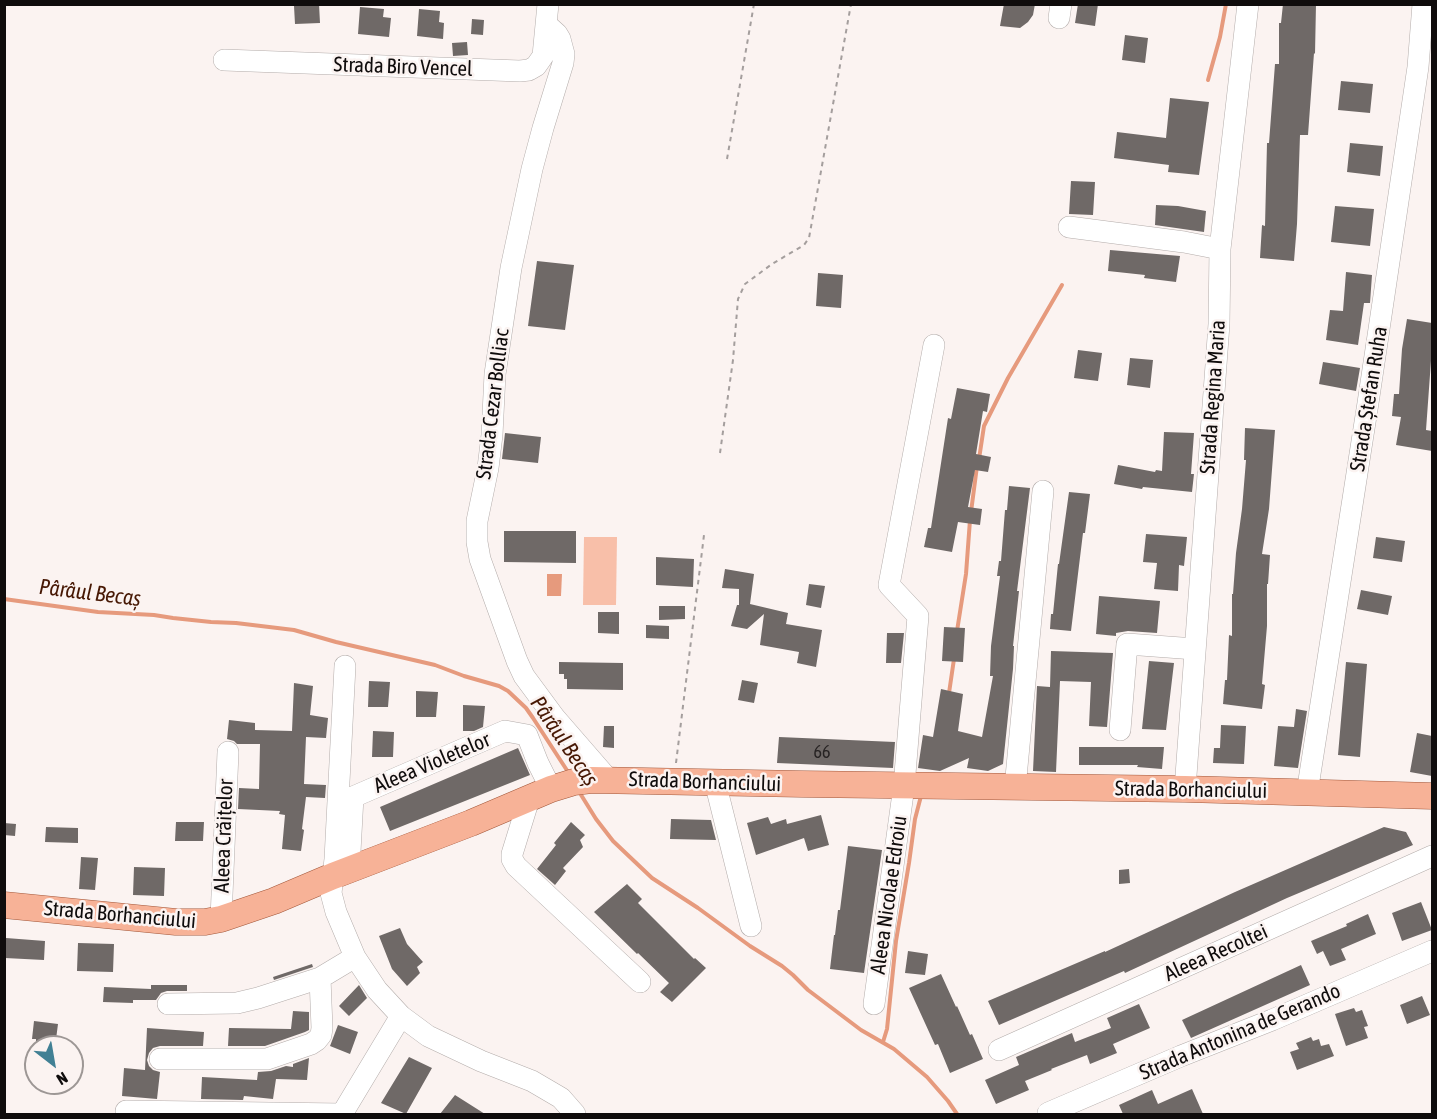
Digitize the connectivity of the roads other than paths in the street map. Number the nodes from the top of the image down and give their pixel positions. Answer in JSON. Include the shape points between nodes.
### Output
{"nodes":[{"id":1,"x":1248,"y":4,"type":"edge"},
{"id":2,"x":1423,"y":4,"type":"edge"},
{"id":3,"x":547,"y":14,"type":"edge"},
{"id":4,"x":224,"y":60,"type":"dead end"},
{"id":5,"x":1069,"y":227,"type":"dead end"},
{"id":6,"x":1220,"y":249,"type":"junction"},
{"id":7,"x":934,"y":345,"type":"dead end"},
{"id":8,"x":1043,"y":490,"type":"dead end"},
{"id":9,"x":1195,"y":648,"type":"junction"},
{"id":10,"x":345,"y":666,"type":"dead end"},
{"id":11,"x":1120,"y":730,"type":"dead end"},
{"id":12,"x":228,"y":752,"type":"dead end"},
{"id":13,"x":600,"y":779,"type":"junction"},
{"id":14,"x":715,"y":782,"type":"junction"},
{"id":15,"x":904,"y":786,"type":"junction"},
{"id":16,"x":1015,"y":788,"type":"junction"},
{"id":17,"x":1185,"y":789,"type":"junction"},
{"id":18,"x":546,"y":791,"type":"junction"},
{"id":19,"x":1307,"y":793,"type":"junction"},
{"id":20,"x":1432,"y":796,"type":"edge"},
{"id":21,"x":1432,"y":856,"type":"edge"},
{"id":22,"x":341,"y":873,"type":"junction"},
{"id":23,"x":4,"y":905,"type":"edge"},
{"id":24,"x":221,"y":919,"type":"junction"},
{"id":25,"x":751,"y":926,"type":"dead end"},
{"id":26,"x":1432,"y":951,"type":"edge"},
{"id":27,"x":355,"y":957,"type":"junction"},
{"id":28,"x":320,"y":978,"type":"junction"},
{"id":29,"x":640,"y":982,"type":"dead end"},
{"id":30,"x":873,"y":1004,"type":"dead end"},
{"id":31,"x":168,"y":1005,"type":"dead end"},
{"id":32,"x":400,"y":1016,"type":"junction"},
{"id":33,"x":999,"y":1050,"type":"dead end"},
{"id":34,"x":160,"y":1059,"type":"dead end"},
{"id":35,"x":126,"y":1111,"type":"dead end"},
{"id":36,"x":1048,"y":1113,"type":"edge"},
{"id":37,"x":575,"y":1114,"type":"edge"}],
"edges":[{"from":1,"to":6,"type":"street","name":"Strada Regina Maria"},
{"from":2,"to":19,"type":"street","name":"Strada Ștefan Ruha","via":[[1413,102]]},
{"from":3,"to":4,"type":"street","name":"Strada Biro Vencel","via":[[543,56],[529,70]]},
{"from":3,"to":13,"type":"street","name":"Strada Cezar Bolliac","via":[[560,39],[563,63],[535,159],[511,268],[477,542],[524,676]]},
{"from":5,"to":6,"type":"street"},
{"from":6,"to":9,"type":"street","name":"Strada Regina Maria","via":[[1219,324]]},
{"from":7,"to":15,"type":"street","name":"Aleea Nicolae Edroiu","via":[[889,585],[918,616]]},
{"from":8,"to":16,"type":"street"},
{"from":9,"to":11,"type":"street","via":[[1126,644]]},
{"from":9,"to":17,"type":"street","name":"Strada Regina Maria"},
{"from":10,"to":22,"type":"street","name":"Aleea Violetelor"},
{"from":12,"to":24,"type":"street","name":"Aleea Crăițelor"},
{"from":13,"to":14,"type":"main road","name":"Strada Borhanciului"},
{"from":13,"to":18,"type":"main road","name":"Strada Borhanciului"},
{"from":14,"to":15,"type":"main road","name":"Strada Borhanciului"},
{"from":14,"to":25,"type":"street"},
{"from":15,"to":16,"type":"main road","name":"Strada Borhanciului"},
{"from":15,"to":30,"type":"street","name":"Aleea Nicolae Edroiu"},
{"from":16,"to":17,"type":"main road","name":"Strada Borhanciului"},
{"from":17,"to":19,"type":"main road","name":"Strada Borhanciului"},
{"from":18,"to":22,"type":"main road","name":"Strada Borhanciului"},
{"from":18,"to":22,"type":"street","name":"Aleea Violetelor","via":[[526,735],[505,731],[352,797]]},
{"from":18,"to":29,"type":"street","via":[[512,859]]},
{"from":19,"to":20,"type":"main road","name":"Strada Borhanciului"},
{"from":21,"to":33,"type":"street","name":"Aleea Recoltei"},
{"from":22,"to":24,"type":"main road","name":"Strada Borhanciului"},
{"from":22,"to":27,"type":"street","via":[[331,893]]},
{"from":23,"to":24,"type":"main road","name":"Strada Borhanciului","via":[[176,922]]},
{"from":26,"to":36,"type":"street","name":"Strada Antonina de Gerando"},
{"from":27,"to":28,"type":"street"},
{"from":27,"to":32,"type":"street"},
{"from":28,"to":31,"type":"street","via":[[237,1004]]},
{"from":28,"to":34,"type":"street","via":[[322,1028],[321,1035],[311,1044],[267,1059]]},
{"from":32,"to":35,"type":"street","via":[[342,1114]]},
{"from":32,"to":37,"type":"street","via":[[428,1036],[532,1081],[561,1098]]}]}
